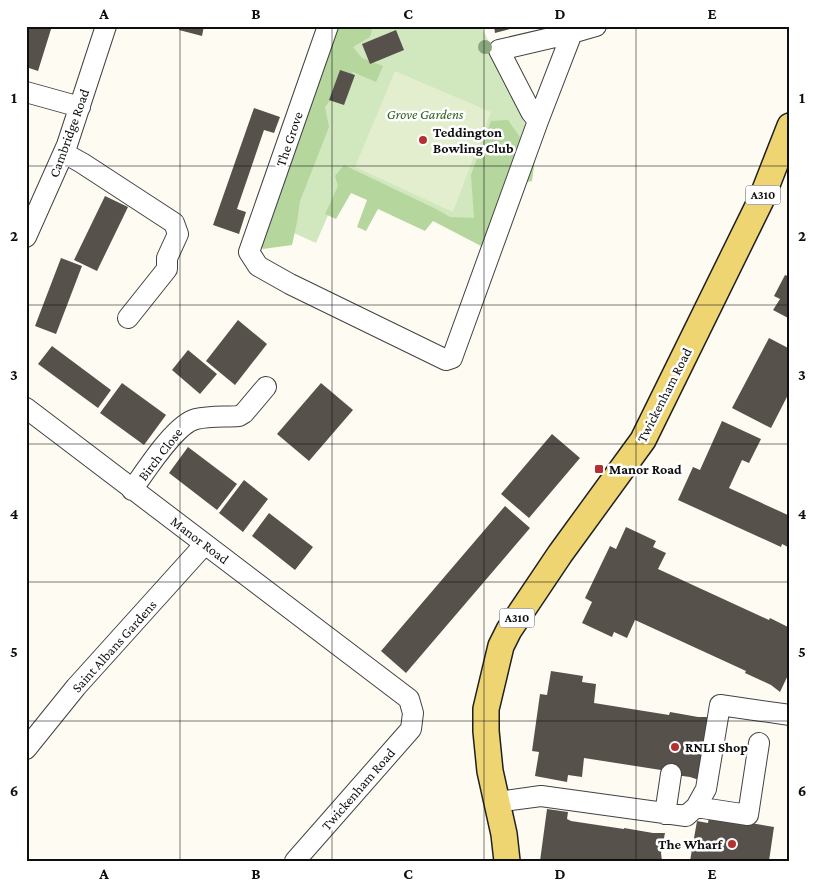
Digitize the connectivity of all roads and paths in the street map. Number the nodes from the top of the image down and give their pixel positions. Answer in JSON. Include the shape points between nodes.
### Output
{"nodes":[{"id":1,"x":106,"y":26,"type":"edge"},
{"id":2,"x":328,"y":26,"type":"edge"},
{"id":3,"x":596,"y":26,"type":"edge"},
{"id":4,"x":572,"y":33,"type":"junction"},
{"id":5,"x":26,"y":92,"type":"edge"},
{"id":6,"x":80,"y":107,"type":"junction"},
{"id":7,"x":538,"y":121,"type":"junction"},
{"id":8,"x":790,"y":126,"type":"edge"},
{"id":9,"x":64,"y":153,"type":"junction"},
{"id":10,"x":26,"y":236,"type":"edge"},
{"id":11,"x":128,"y":318,"type":"dead end"},
{"id":12,"x":266,"y":387,"type":"dead end"},
{"id":13,"x":26,"y":408,"type":"edge"},
{"id":14,"x":132,"y":490,"type":"junction"},
{"id":15,"x":205,"y":544,"type":"junction"},
{"id":16,"x":413,"y":714,"type":"joint"},
{"id":17,"x":790,"y":715,"type":"edge"},
{"id":18,"x":759,"y":743,"type":"dead end"},
{"id":19,"x":26,"y":749,"type":"edge"},
{"id":20,"x":672,"y":774,"type":"dead end"},
{"id":21,"x":497,"y":802,"type":"junction"},
{"id":22,"x":696,"y":808,"type":"junction"},
{"id":23,"x":665,"y":814,"type":"junction"},
{"id":24,"x":295,"y":861,"type":"edge"},
{"id":25,"x":507,"y":861,"type":"edge"}],
"edges":[{"from":1,"to":6,"type":"street","name":"Cambridge Road"},
{"from":2,"to":7,"type":"street","name":"The Grove","via":[[249,252],[258,266],[290,284],[446,360],[452,358]]},
{"from":3,"to":4,"type":"street"},
{"from":4,"to":7,"type":"street"},
{"from":4,"to":7,"type":"street","via":[[500,50]]},
{"from":5,"to":6,"type":"street"},
{"from":6,"to":9,"type":"street","name":"Cambridge Road"},
{"from":8,"to":21,"type":"main road","name":"Twickenham Road","number":"A310","via":[[758,207],[643,440],[560,554],[500,646],[486,709],[490,771]]},
{"from":9,"to":10,"type":"street","name":"Cambridge Road"},
{"from":9,"to":11,"type":"street","via":[[174,223],[178,234],[167,258],[167,269]]},
{"from":12,"to":14,"type":"street","name":"Birch Close","via":[[244,414],[195,419],[183,425],[161,448]]},
{"from":13,"to":14,"type":"street","name":"Manor Road"},
{"from":14,"to":15,"type":"street","name":"Manor Road"},
{"from":15,"to":16,"type":"street","name":"Manor Road","via":[[409,699]]},
{"from":15,"to":19,"type":"street","name":"Saint Albans Gardens","via":[[76,687]]},
{"from":16,"to":24,"type":"street","name":"Twickenham Road","via":[[411,729]]},
{"from":17,"to":22,"type":"street","via":[[720,705],[706,789]]},
{"from":18,"to":22,"type":"street","via":[[748,815]]},
{"from":20,"to":23,"type":"street"},
{"from":21,"to":23,"type":"street","via":[[540,796]]},
{"from":21,"to":25,"type":"main road","number":"A310"},
{"from":22,"to":23,"type":"street","via":[[686,816]]}]}
